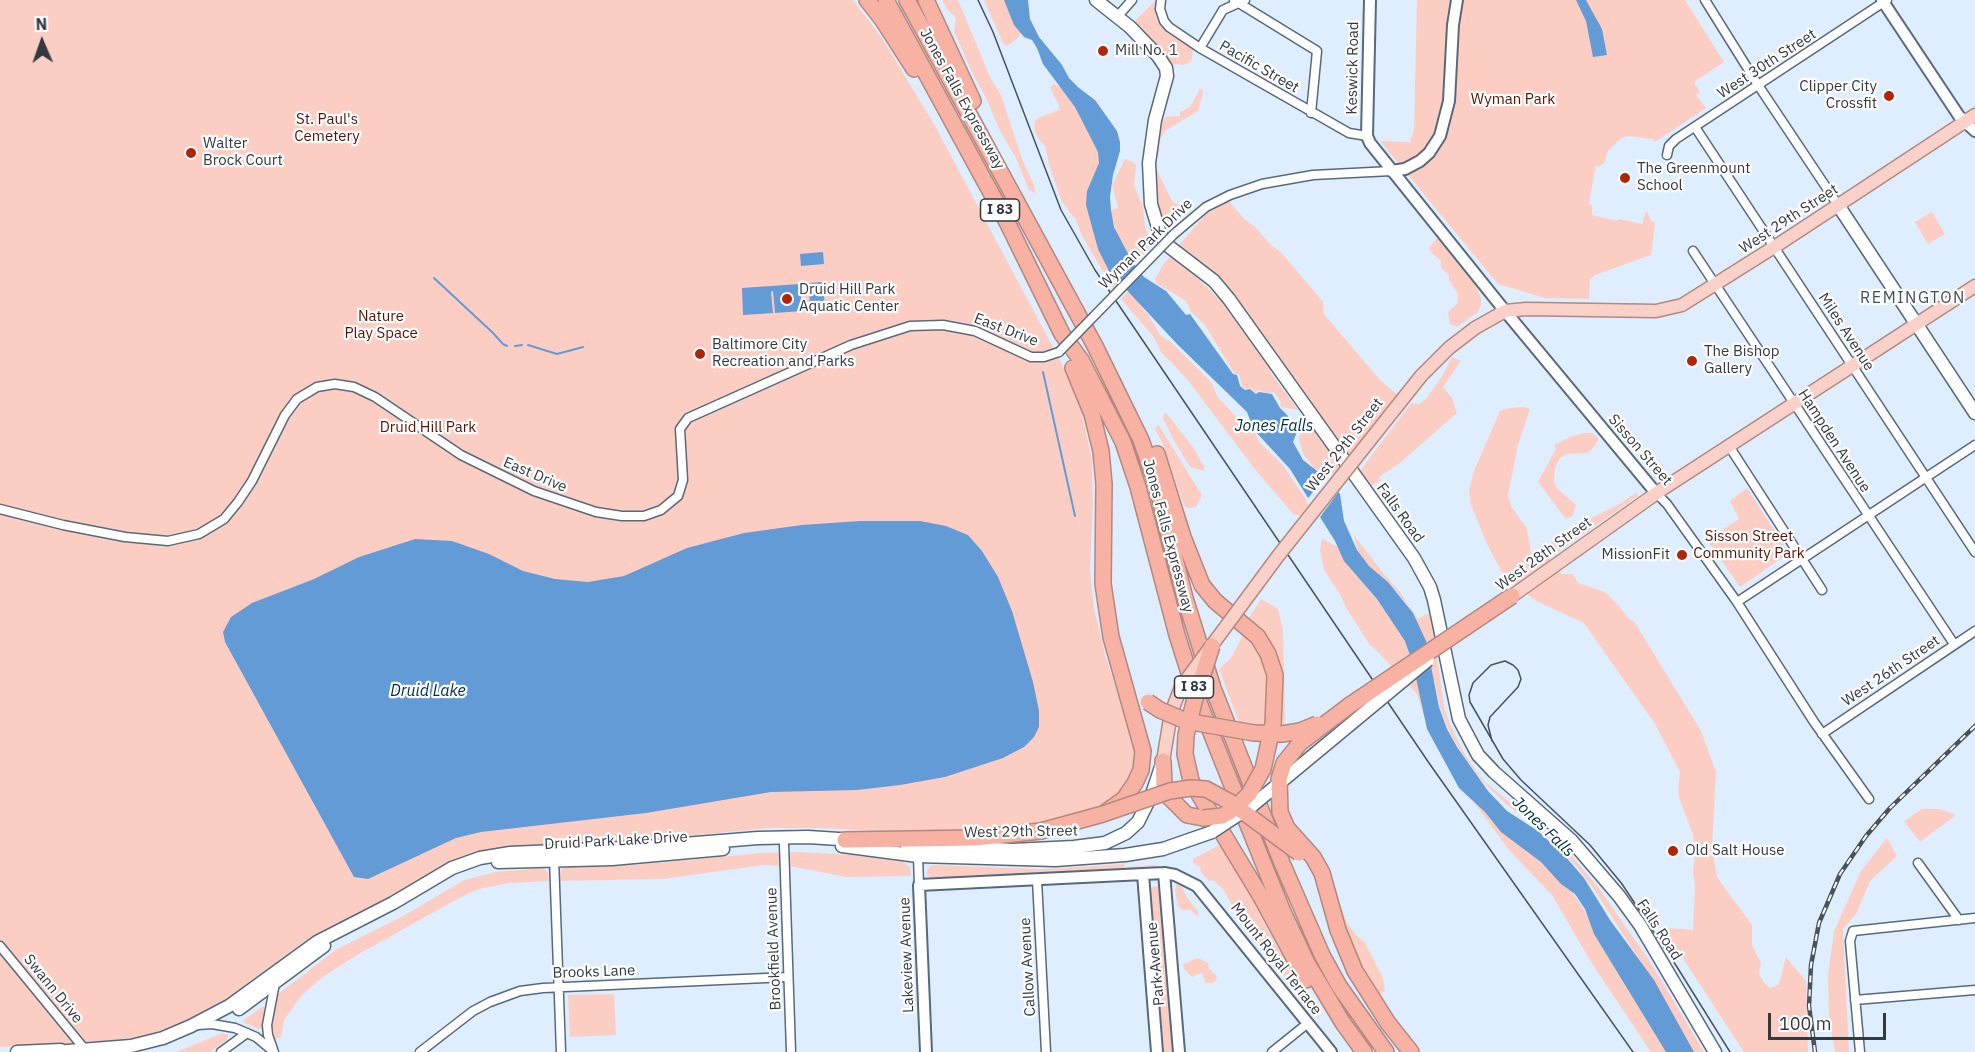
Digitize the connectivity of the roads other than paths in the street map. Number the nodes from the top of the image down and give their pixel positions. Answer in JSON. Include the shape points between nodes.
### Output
{"nodes":[{"id":1,"x":867,"y":0,"type":"edge"},
{"id":2,"x":886,"y":0,"type":"edge"},
{"id":3,"x":907,"y":0,"type":"edge"},
{"id":4,"x":926,"y":0,"type":"edge"},
{"id":5,"x":1096,"y":0,"type":"edge"},
{"id":6,"x":1132,"y":0,"type":"edge"},
{"id":7,"x":1161,"y":0,"type":"edge"},
{"id":8,"x":1370,"y":0,"type":"edge"},
{"id":9,"x":1457,"y":0,"type":"edge"},
{"id":10,"x":1705,"y":0,"type":"edge"},
{"id":11,"x":1239,"y":1,"type":"edge"},
{"id":12,"x":1885,"y":1,"type":"edge"},
{"id":13,"x":1118,"y":17,"type":"junction"},
{"id":14,"x":1200,"y":48,"type":"junction"},
{"id":15,"x":1758,"y":85,"type":"junction"},
{"id":16,"x":933,"y":88,"type":"junction"},
{"id":17,"x":1311,"y":113,"type":"junction"},
{"id":18,"x":1970,"y":118,"type":"edge"},
{"id":19,"x":1695,"y":127,"type":"junction"},
{"id":20,"x":1975,"y":131,"type":"edge"},
{"id":21,"x":1367,"y":136,"type":"junction"},
{"id":22,"x":1667,"y":155,"type":"dead end"},
{"id":23,"x":1391,"y":171,"type":"junction"},
{"id":24,"x":1005,"y":178,"type":"junction"},
{"id":25,"x":1838,"y":205,"type":"junction"},
{"id":26,"x":1774,"y":247,"type":"junction"},
{"id":27,"x":1693,"y":251,"type":"dead end"},
{"id":28,"x":1716,"y":284,"type":"junction"},
{"id":29,"x":1975,"y":286,"type":"edge"},
{"id":30,"x":1505,"y":311,"type":"junction"},
{"id":31,"x":1916,"y":324,"type":"junction"},
{"id":32,"x":1062,"y":334,"type":"junction"},
{"id":33,"x":1059,"y":352,"type":"joint"},
{"id":34,"x":1852,"y":366,"type":"junction"},
{"id":35,"x":1794,"y":404,"type":"junction"},
{"id":36,"x":1975,"y":413,"type":"edge"},
{"id":37,"x":1975,"y":445,"type":"edge"},
{"id":38,"x":1729,"y":446,"type":"junction"},
{"id":39,"x":1926,"y":477,"type":"junction"},
{"id":40,"x":1656,"y":493,"type":"junction"},
{"id":41,"x":0,"y":509,"type":"edge"},
{"id":42,"x":1869,"y":516,"type":"junction"},
{"id":43,"x":1181,"y":551,"type":"junction"},
{"id":44,"x":1975,"y":552,"type":"edge"},
{"id":45,"x":1802,"y":559,"type":"junction"},
{"id":46,"x":1822,"y":590,"type":"dead end"},
{"id":47,"x":1512,"y":596,"type":"junction"},
{"id":48,"x":1737,"y":602,"type":"junction"},
{"id":49,"x":1975,"y":631,"type":"edge"},
{"id":50,"x":1954,"y":644,"type":"junction"},
{"id":51,"x":1212,"y":646,"type":"junction"},
{"id":52,"x":1124,"y":679,"type":"junction"},
{"id":53,"x":1350,"y":705,"type":"junction"},
{"id":54,"x":1274,"y":724,"type":"junction"},
{"id":55,"x":1822,"y":734,"type":"junction"},
{"id":56,"x":1163,"y":761,"type":"junction"},
{"id":57,"x":1869,"y":799,"type":"dead end"},
{"id":58,"x":1253,"y":805,"type":"junction"},
{"id":59,"x":1100,"y":815,"type":"junction"},
{"id":60,"x":845,"y":840,"type":"junction"},
{"id":61,"x":784,"y":844,"type":"junction"},
{"id":62,"x":1141,"y":853,"type":"joint"},
{"id":63,"x":554,"y":855,"type":"junction"},
{"id":64,"x":918,"y":856,"type":"junction"},
{"id":65,"x":1918,"y":863,"type":"dead end"},
{"id":66,"x":1164,"y":873,"type":"junction"},
{"id":67,"x":1143,"y":874,"type":"junction"},
{"id":68,"x":1037,"y":880,"type":"junction"},
{"id":69,"x":919,"y":885,"type":"junction"},
{"id":70,"x":1975,"y":918,"type":"edge"},
{"id":71,"x":1959,"y":920,"type":"junction"},
{"id":72,"x":1338,"y":930,"type":"junction"},
{"id":73,"x":0,"y":946,"type":"edge"},
{"id":74,"x":788,"y":977,"type":"junction"},
{"id":75,"x":274,"y":983,"type":"junction"},
{"id":76,"x":558,"y":987,"type":"junction"},
{"id":77,"x":1975,"y":990,"type":"edge"},
{"id":78,"x":1855,"y":1000,"type":"junction"},
{"id":79,"x":1308,"y":1023,"type":"junction"},
{"id":80,"x":212,"y":1024,"type":"junction"},
{"id":81,"x":191,"y":1026,"type":"junction"},
{"id":82,"x":247,"y":1033,"type":"junction"},
{"id":83,"x":59,"y":1051,"type":"edge"},
{"id":84,"x":86,"y":1051,"type":"edge"},
{"id":85,"x":17,"y":1052,"type":"edge"},
{"id":86,"x":142,"y":1052,"type":"edge"},
{"id":87,"x":221,"y":1052,"type":"edge"},
{"id":88,"x":274,"y":1052,"type":"edge"},
{"id":89,"x":420,"y":1052,"type":"edge"},
{"id":90,"x":561,"y":1052,"type":"edge"},
{"id":91,"x":791,"y":1052,"type":"edge"},
{"id":92,"x":926,"y":1052,"type":"edge"},
{"id":93,"x":1046,"y":1052,"type":"edge"},
{"id":94,"x":1157,"y":1052,"type":"edge"},
{"id":95,"x":1179,"y":1052,"type":"edge"},
{"id":96,"x":1272,"y":1052,"type":"edge"},
{"id":97,"x":1331,"y":1052,"type":"edge"},
{"id":98,"x":1363,"y":1052,"type":"edge"},
{"id":99,"x":1386,"y":1052,"type":"edge"},
{"id":100,"x":1411,"y":1052,"type":"edge"},
{"id":101,"x":1715,"y":1052,"type":"edge"},
{"id":102,"x":1860,"y":1052,"type":"edge"}],
"edges":[{"from":1,"to":16,"type":"highway","via":[[918,75]]},
{"from":2,"to":16,"type":"highway","name":"Jones Falls Expressway","number":"I 83"},
{"from":3,"to":24,"type":"highway","name":"Jones Falls Expressway","number":"I 83"},
{"from":4,"to":24,"type":"highway","via":[[1003,161]]},
{"from":5,"to":13,"type":"main road","name":"Falls Road"},
{"from":6,"to":13,"type":"street"},
{"from":7,"to":14,"type":"street","name":"Pacific Street","via":[[1161,14],[1169,27]]},
{"from":8,"to":21,"type":"street","name":"Keswick Road"},
{"from":9,"to":23,"type":"street","name":"Wyman Park Drive","via":[[1449,101],[1440,136],[1420,161]]},
{"from":10,"to":15,"type":"street"},
{"from":11,"to":14,"type":"street","via":[[1223,10]]},
{"from":11,"to":17,"type":"street","via":[[1317,51]]},
{"from":12,"to":15,"type":"street","name":"West 30th Street"},
{"from":12,"to":18,"type":"street","via":[[1959,116]]},
{"from":13,"to":101,"type":"main road","name":"Falls Road","via":[[1166,68],[1149,163],[1153,215],[1160,234],[1229,298],[1414,558],[1434,600],[1459,719],[1478,755],[1571,840],[1619,896]]},
{"from":14,"to":17,"type":"street","name":"Pacific Street"},
{"from":15,"to":19,"type":"street","name":"West 30th Street"},
{"from":15,"to":25,"type":"street"},
{"from":16,"to":32,"type":"highway","name":"Jones Falls Expressway","number":"I 83","via":[[1008,224]]},
{"from":17,"to":21,"type":"street","name":"Pacific Street","via":[[1349,133]]},
{"from":18,"to":20,"type":"street"},
{"from":18,"to":25,"type":"main road","name":"West 29th Street"},
{"from":19,"to":22,"type":"street","name":"West 30th Street","via":[[1672,142]]},
{"from":19,"to":26,"type":"street","name":"Miles Avenue"},
{"from":21,"to":23,"type":"street","name":"Sisson Street"},
{"from":23,"to":30,"type":"street","name":"Sisson Street"},
{"from":23,"to":33,"type":"street","name":"Wyman Park Drive","bridge":true,"via":[[1313,175],[1262,184],[1206,207],[1174,234]]},
{"from":24,"to":43,"type":"highway","name":"Jones Falls Expressway","number":"I 83","via":[[1095,346],[1121,380],[1150,436],[1166,479]]},
{"from":25,"to":26,"type":"main road","name":"West 29th Street"},
{"from":25,"to":31,"type":"main road"},
{"from":26,"to":28,"type":"main road","name":"West 29th Street"},
{"from":26,"to":34,"type":"street","name":"Miles Avenue"},
{"from":27,"to":28,"type":"street","name":"Hampden Avenue"},
{"from":28,"to":30,"type":"main road","name":"West 29th Street","via":[[1682,305],[1665,310]]},
{"from":28,"to":35,"type":"street","name":"Hampden Avenue"},
{"from":29,"to":31,"type":"main road","name":"West 28th Street"},
{"from":30,"to":40,"type":"street","name":"Sisson Street"},
{"from":30,"to":51,"type":"main road","name":"West 29th Street","bridge":true,"via":[[1449,348],[1421,376]]},
{"from":31,"to":34,"type":"main road","name":"West 28th Street"},
{"from":31,"to":36,"type":"main road"},
{"from":32,"to":52,"type":"highway","via":[[1092,414],[1101,451],[1103,584],[1109,628]]},
{"from":32,"to":98,"type":"highway","name":"Jones Falls Expressway","number":"I 83","via":[[1081,360],[1123,442],[1196,695],[1283,912],[1324,993]]},
{"from":33,"to":41,"type":"street","name":"East Drive","via":[[1031,357],[975,331],[937,324],[910,326],[851,345],[688,418],[680,429],[683,480],[678,496],[662,510],[644,516],[596,512],[534,491],[461,455],[375,397],[354,387],[335,384],[310,390],[297,399],[238,502],[224,519],[199,534],[168,541],[125,537]]},
{"from":34,"to":35,"type":"main road","name":"West 28th Street"},
{"from":34,"to":39,"type":"street","name":"Miles Avenue"},
{"from":35,"to":38,"type":"main road","name":"West 28th Street"},
{"from":35,"to":42,"type":"street","name":"Hampden Avenue"},
{"from":37,"to":39,"type":"street"},
{"from":38,"to":40,"type":"main road","name":"West 28th Street"},
{"from":38,"to":45,"type":"street"},
{"from":39,"to":42,"type":"street"},
{"from":39,"to":44,"type":"street","name":"Miles Avenue"},
{"from":40,"to":47,"type":"main road","name":"West 28th Street"},
{"from":40,"to":48,"type":"street","name":"Sisson Street"},
{"from":42,"to":45,"type":"street"},
{"from":42,"to":50,"type":"street","name":"Hampden Avenue"},
{"from":43,"to":54,"type":"highway","via":[[1215,601],[1258,637],[1268,654],[1275,675]]},
{"from":43,"to":99,"type":"highway","name":"Jones Falls Expressway","number":"I 83","via":[[1182,585],[1213,688],[1298,903],[1339,986]]},
{"from":45,"to":46,"type":"street"},
{"from":45,"to":48,"type":"street"},
{"from":47,"to":53,"type":"highway","bridge":true},
{"from":47,"to":58,"type":"main road","name":"West 28th Street","bridge":true,"via":[[1403,680]]},
{"from":48,"to":55,"type":"street","name":"Sisson Street"},
{"from":49,"to":50,"type":"street","name":"West 26th Street"},
{"from":50,"to":55,"type":"street","name":"West 26th Street"},
{"from":51,"to":56,"type":"main road","name":"West 29th Street","bridge":true,"via":[[1181,687],[1171,713]]},
{"from":51,"to":98,"type":"highway","bridge":true,"via":[[1186,735],[1191,781],[1317,1000]]},
{"from":52,"to":53,"type":"highway","bridge":true,"via":[[1148,702],[1185,722],[1268,735],[1314,726]]},
{"from":52,"to":59,"type":"highway","bridge":true,"via":[[1141,741],[1142,761],[1131,790]]},
{"from":53,"to":72,"type":"highway","bridge":true,"via":[[1292,750],[1278,783],[1282,820],[1322,873]]},
{"from":54,"to":56,"type":"highway","bridge":true,"via":[[1263,769],[1249,794],[1222,816],[1187,815],[1170,798],[1164,785]]},
{"from":54,"to":58,"type":"highway","bridge":true,"via":[[1271,760]]},
{"from":55,"to":57,"type":"street","name":"Sisson Street"},
{"from":56,"to":60,"type":"main road","name":"West 29th Street","via":[[1138,822],[1105,843],[1012,850]]},
{"from":58,"to":62,"type":"main road","name":"West 28th Street","bridge":true,"via":[[1212,832]]},
{"from":59,"to":60,"type":"highway","via":[[1015,835]]},
{"from":59,"to":72,"type":"highway","bridge":true,"via":[[1181,788],[1206,789],[1219,795],[1306,860],[1318,876]]},
{"from":60,"to":63,"type":"main road","name":"Druid Park Lake Drive","via":[[758,838]]},
{"from":61,"to":63,"type":"main road","name":"Druid Park Lake Drive","via":[[631,857]]},
{"from":61,"to":64,"type":"main road","name":"Druid Park Lake Drive"},
{"from":61,"to":74,"type":"street","name":"Brookfield Avenue"},
{"from":62,"to":64,"type":"main road","name":"Druid Park Lake Drive","via":[[1055,860]]},
{"from":63,"to":75,"type":"main road","name":"Druid Park Lake Drive","via":[[495,862],[454,874],[322,947]]},
{"from":63,"to":76,"type":"street"},
{"from":63,"to":81,"type":"main road","name":"Druid Park Lake Drive","via":[[498,855],[452,868],[316,942],[230,1006]]},
{"from":64,"to":69,"type":"street","name":"Lakeview Avenue"},
{"from":65,"to":71,"type":"street"},
{"from":66,"to":67,"type":"street"},
{"from":66,"to":79,"type":"street","name":"Mount Royal Terrace","via":[[1197,886]]},
{"from":66,"to":95,"type":"street","name":"Park Avenue"},
{"from":67,"to":68,"type":"street"},
{"from":67,"to":94,"type":"street","name":"Park Avenue"},
{"from":68,"to":69,"type":"street"},
{"from":68,"to":93,"type":"street","name":"Callow Avenue"},
{"from":69,"to":92,"type":"street","name":"Lakeview Avenue"},
{"from":70,"to":71,"type":"street"},
{"from":71,"to":78,"type":"street","via":[[1854,931],[1850,941]]},
{"from":72,"to":100,"type":"highway","via":[[1355,971]]},
{"from":73,"to":84,"type":"street","name":"Swann Drive"},
{"from":74,"to":76,"type":"street","name":"Brooks Lane"},
{"from":74,"to":91,"type":"street","name":"Brookfield Avenue"},
{"from":75,"to":80,"type":"main road","name":"Druid Park Lake Drive"},
{"from":75,"to":88,"type":"street","via":[[267,1025]]},
{"from":76,"to":89,"type":"street","name":"Brooks Lane","via":[[520,991],[490,1002],[458,1021]]},
{"from":76,"to":90,"type":"street"},
{"from":77,"to":78,"type":"street"},
{"from":78,"to":102,"type":"street"},
{"from":79,"to":96,"type":"street"},
{"from":79,"to":97,"type":"street","name":"Mount Royal Terrace"},
{"from":80,"to":81,"type":"street"},
{"from":80,"to":82,"type":"street"},
{"from":80,"to":86,"type":"main road","name":"Druid Park Lake Drive"},
{"from":81,"to":84,"type":"main road","name":"Druid Park Lake Drive","via":[[147,1043]]},
{"from":82,"to":87,"type":"street"},
{"from":82,"to":88,"type":"street"},
{"from":83,"to":84,"type":"main road","name":"Druid Park Lake Drive"},
{"from":83,"to":85,"type":"main road","name":"Druid Park Lake Drive"}]}
